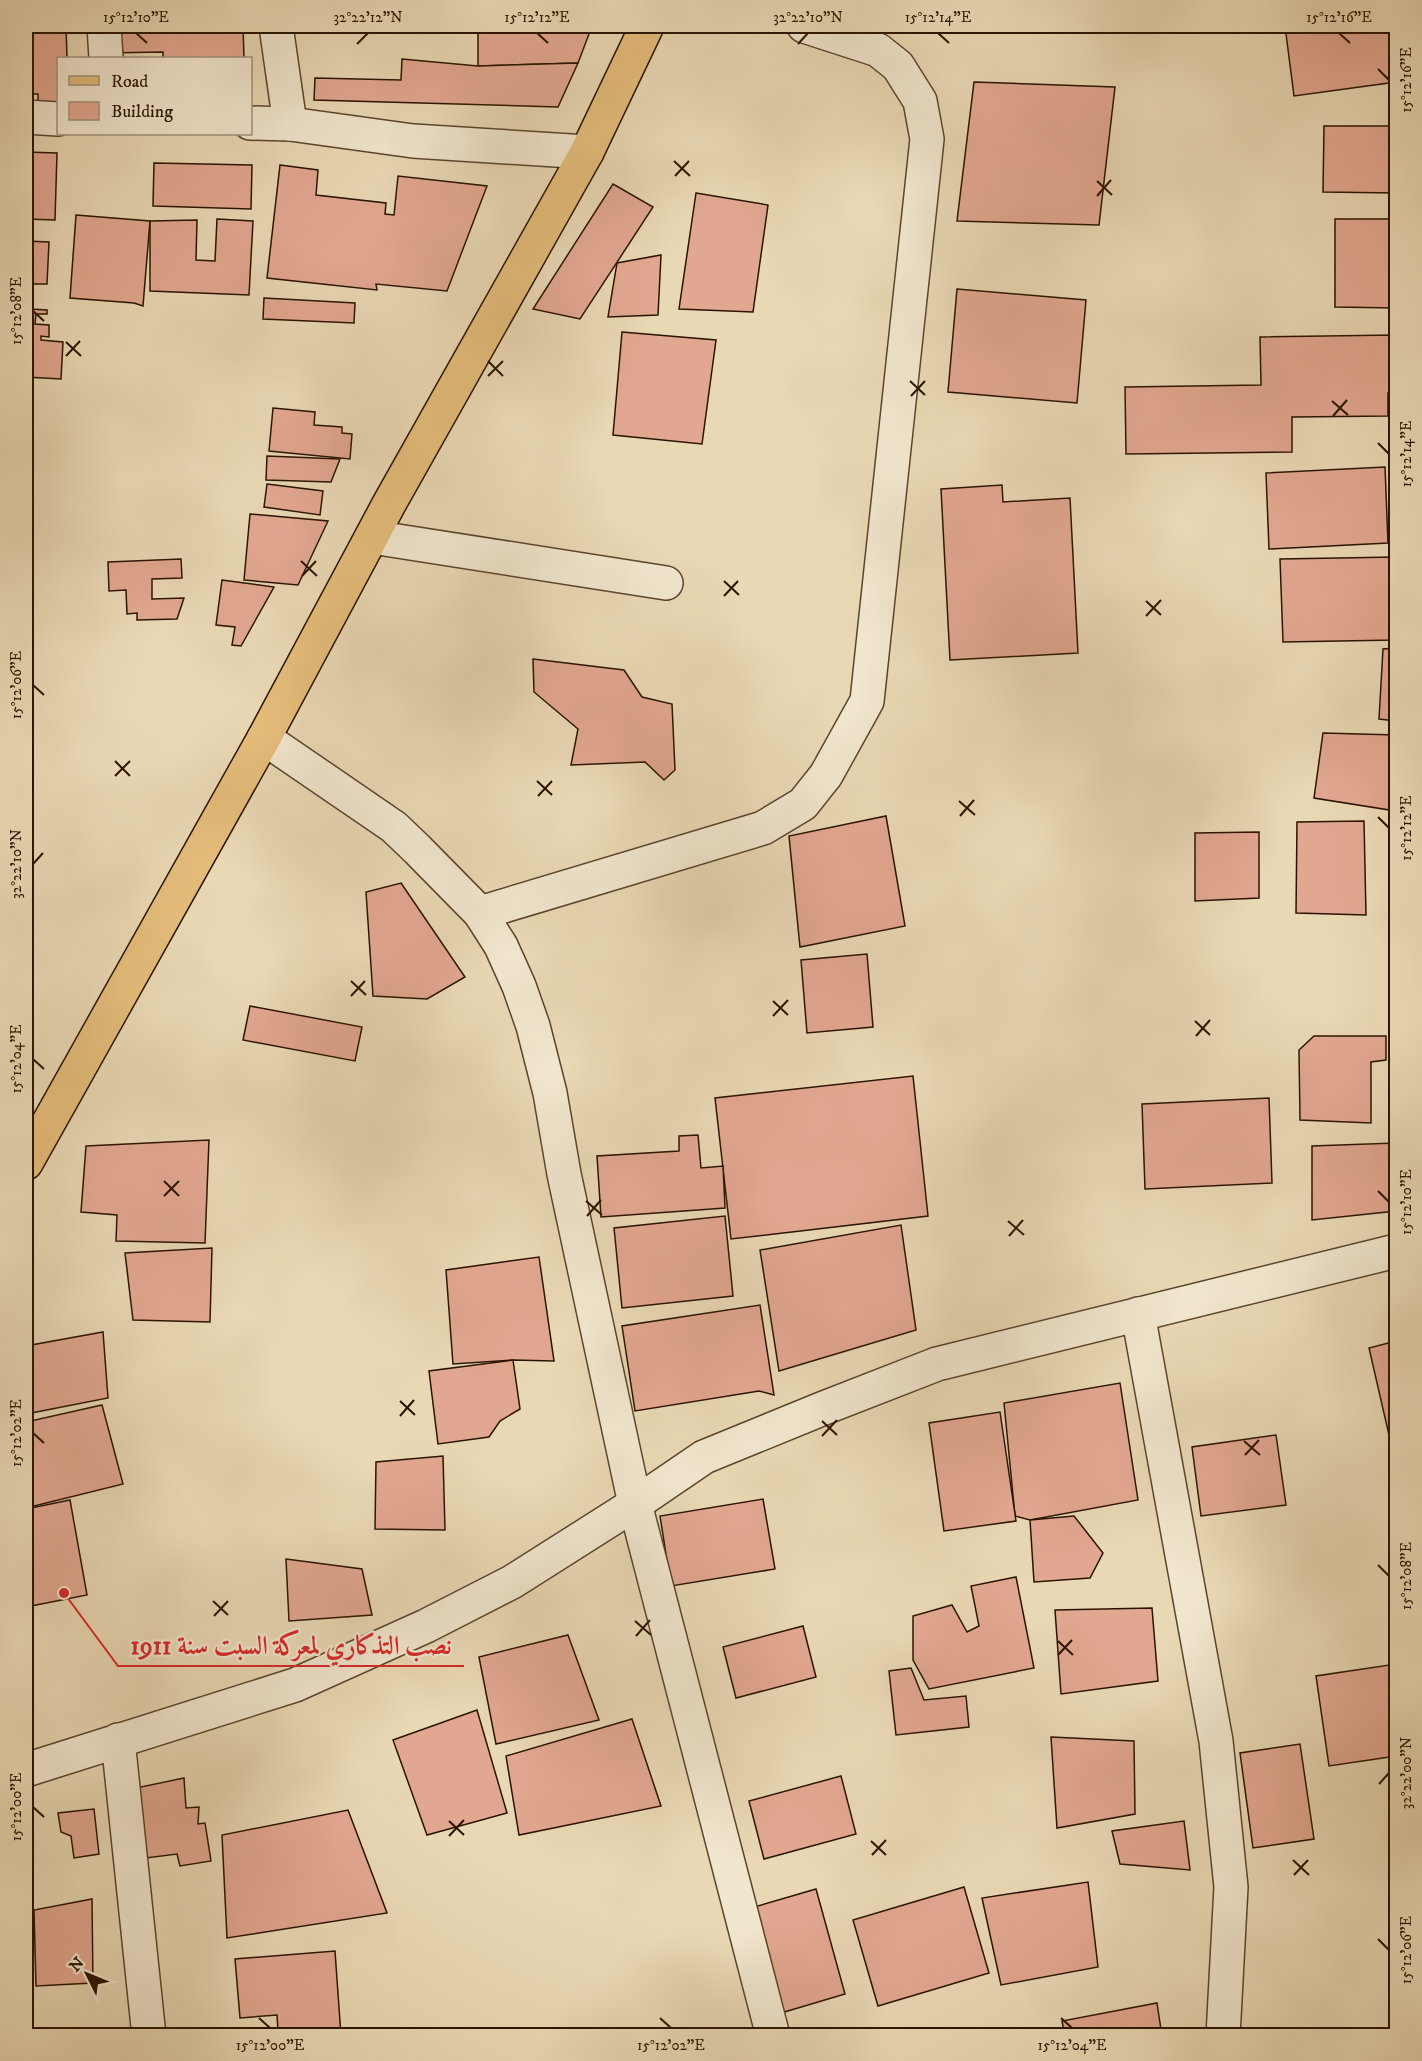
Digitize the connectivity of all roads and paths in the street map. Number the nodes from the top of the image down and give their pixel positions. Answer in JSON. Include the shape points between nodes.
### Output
{"nodes":[{"id":1,"x":104,"y":26,"type":"edge"},
{"id":2,"x":276,"y":26,"type":"edge"},
{"id":3,"x":647,"y":26,"type":"edge"},
{"id":4,"x":804,"y":26,"type":"edge"},
{"id":5,"x":106,"y":57,"type":"edge"},
{"id":6,"x":26,"y":117,"type":"edge"},
{"id":7,"x":57,"y":119,"type":"edge"},
{"id":8,"x":252,"y":123,"type":"edge"},
{"id":9,"x":290,"y":124,"type":"junction"},
{"id":10,"x":586,"y":152,"type":"junction"},
{"id":11,"x":372,"y":537,"type":"junction"},
{"id":12,"x":666,"y":583,"type":"dead end"},
{"id":13,"x":264,"y":738,"type":"junction"},
{"id":14,"x":480,"y":913,"type":"junction"},
{"id":15,"x":26,"y":1163,"type":"edge"},
{"id":16,"x":1396,"y":1251,"type":"edge"},
{"id":17,"x":1138,"y":1314,"type":"junction"},
{"id":18,"x":635,"y":1504,"type":"junction"},
{"id":19,"x":118,"y":1740,"type":"junction"},
{"id":20,"x":26,"y":1770,"type":"edge"},
{"id":21,"x":149,"y":2036,"type":"edge"},
{"id":22,"x":773,"y":2036,"type":"edge"},
{"id":23,"x":1223,"y":2036,"type":"edge"}],
"edges":[{"from":1,"to":5,"type":"street"},
{"from":2,"to":9,"type":"street"},
{"from":3,"to":10,"type":"main road"},
{"from":4,"to":14,"type":"street","via":[[878,50],[898,66],[920,100],[927,139],[867,701],[826,775],[803,804],[763,828]]},
{"from":6,"to":7,"type":"street"},
{"from":8,"to":9,"type":"street"},
{"from":9,"to":10,"type":"street","via":[[413,141]]},
{"from":10,"to":11,"type":"main road"},
{"from":11,"to":12,"type":"street"},
{"from":11,"to":13,"type":"main road"},
{"from":13,"to":14,"type":"street","via":[[394,827]]},
{"from":13,"to":15,"type":"main road"},
{"from":14,"to":18,"type":"street","via":[[501,946],[533,1026]]},
{"from":16,"to":17,"type":"street"},
{"from":17,"to":18,"type":"street","via":[[937,1364],[704,1457]]},
{"from":17,"to":23,"type":"street","via":[[1216,1741],[1231,1887]]},
{"from":18,"to":19,"type":"street","via":[[512,1582],[426,1626],[296,1685]]},
{"from":18,"to":22,"type":"street"},
{"from":19,"to":20,"type":"street"},
{"from":19,"to":21,"type":"street"}]}
